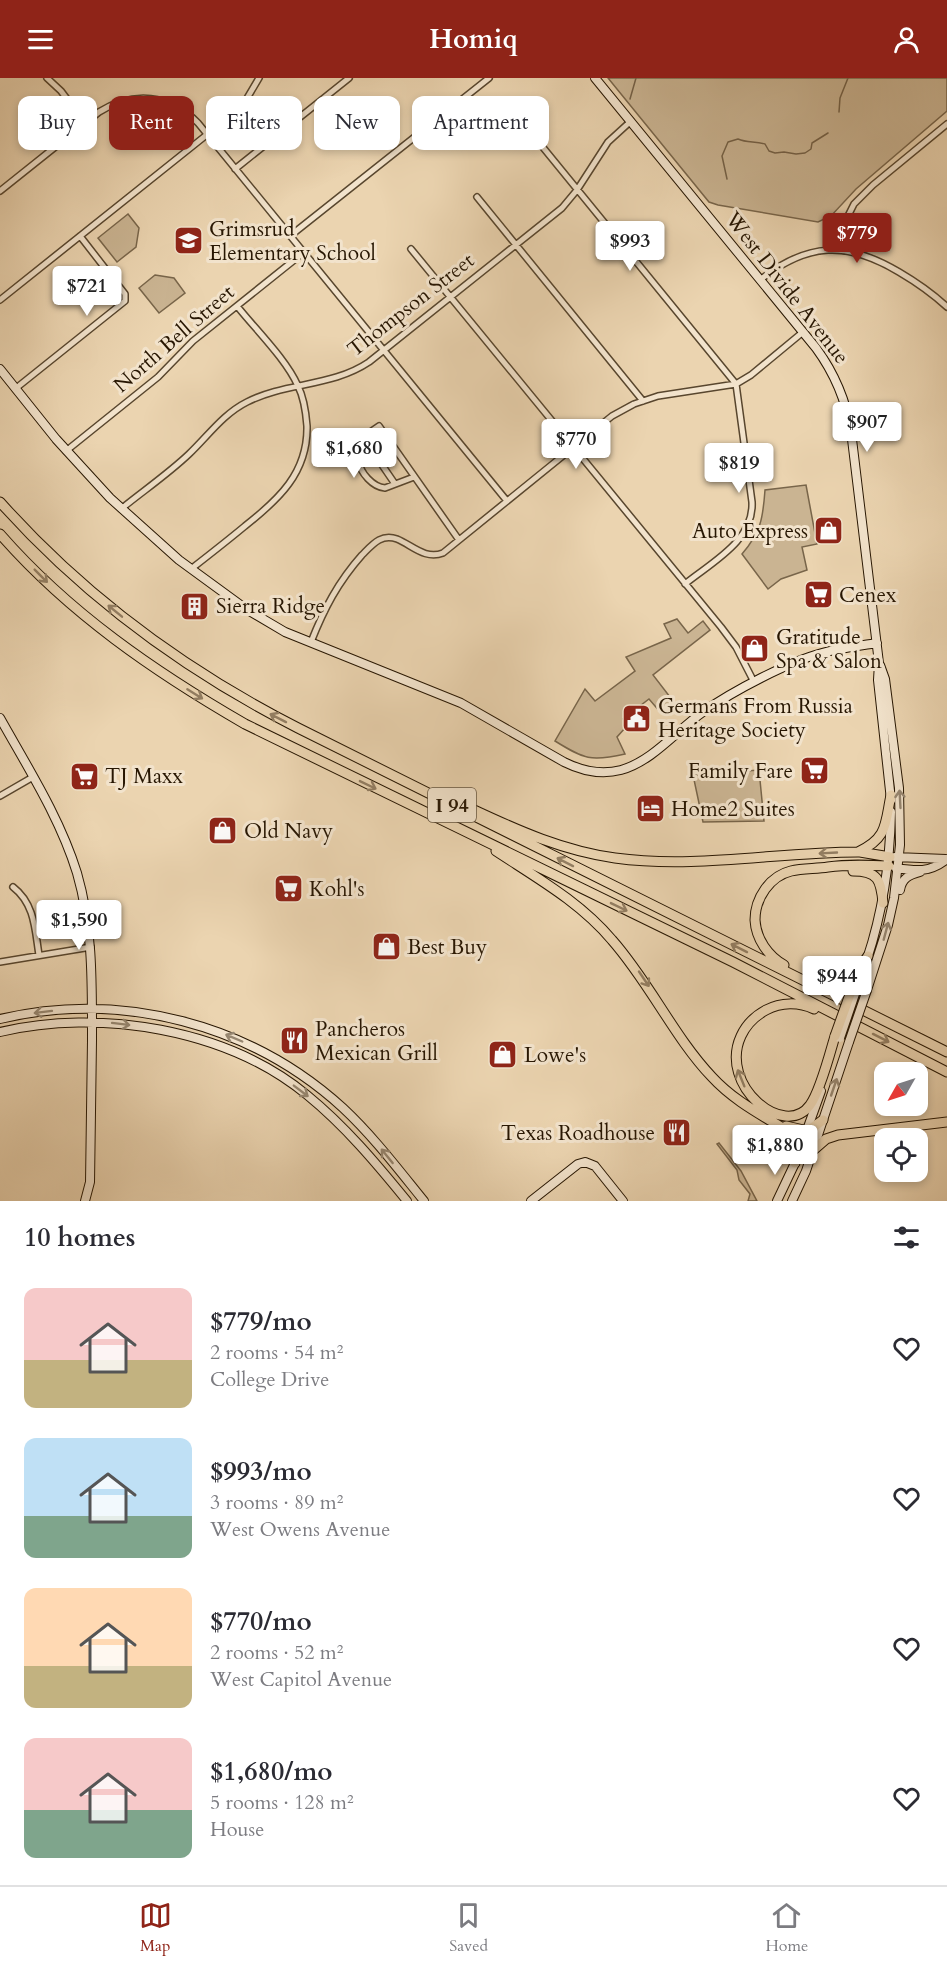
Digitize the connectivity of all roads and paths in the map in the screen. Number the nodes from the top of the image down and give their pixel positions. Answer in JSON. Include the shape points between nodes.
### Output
{"nodes":[{"id":1,"x":47,"y":78,"type":"edge"},
{"id":2,"x":259,"y":78,"type":"edge"},
{"id":3,"x":349,"y":78,"type":"edge"},
{"id":4,"x":489,"y":78,"type":"edge"},
{"id":5,"x":596,"y":78,"type":"edge"},
{"id":6,"x":65,"y":96,"type":"edge"},
{"id":7,"x":247,"y":96,"type":"edge"},
{"id":8,"x":97,"y":116,"type":"edge"},
{"id":9,"x":630,"y":121,"type":"junction"},
{"id":10,"x":947,"y":124,"type":"edge"},
{"id":11,"x":206,"y":134,"type":"edge"},
{"id":12,"x":206,"y":136,"type":"edge"},
{"id":13,"x":52,"y":150,"type":"edge"},
{"id":14,"x":219,"y":150,"type":"edge"},
{"id":15,"x":545,"y":150,"type":"edge"},
{"id":16,"x":235,"y":169,"type":"junction"},
{"id":17,"x":577,"y":190,"type":"junction"},
{"id":18,"x":0,"y":191,"type":"edge"},
{"id":19,"x":477,"y":197,"type":"dead end"},
{"id":20,"x":80,"y":236,"type":"junction"},
{"id":21,"x":290,"y":236,"type":"junction"},
{"id":22,"x":516,"y":245,"type":"junction"},
{"id":23,"x":411,"y":249,"type":"dead end"},
{"id":24,"x":840,"y":249,"type":"junction"},
{"id":25,"x":303,"y":253,"type":"junction"},
{"id":26,"x":760,"y":280,"type":"junction"},
{"id":27,"x":451,"y":297,"type":"junction"},
{"id":28,"x":0,"y":300,"type":"edge"},
{"id":29,"x":237,"y":306,"type":"junction"},
{"id":30,"x":947,"y":307,"type":"edge"},
{"id":31,"x":803,"y":332,"type":"junction"},
{"id":32,"x":383,"y":350,"type":"junction"},
{"id":33,"x":0,"y":369,"type":"edge"},
{"id":34,"x":736,"y":384,"type":"junction"},
{"id":35,"x":298,"y":387,"type":"junction"},
{"id":36,"x":15,"y":388,"type":"junction"},
{"id":37,"x":643,"y":401,"type":"junction"},
{"id":38,"x":363,"y":437,"type":"junction"},
{"id":39,"x":573,"y":447,"type":"junction"},
{"id":40,"x":66,"y":450,"type":"junction"},
{"id":41,"x":414,"y":477,"type":"junction"},
{"id":42,"x":395,"y":484,"type":"junction"},
{"id":43,"x":507,"y":501,"type":"junction"},
{"id":44,"x":0,"y":502,"type":"edge"},
{"id":45,"x":121,"y":508,"type":"junction"},
{"id":46,"x":0,"y":534,"type":"edge"},
{"id":47,"x":459,"y":540,"type":"junction"},
{"id":48,"x":191,"y":569,"type":"junction"},
{"id":49,"x":685,"y":584,"type":"junction"},
{"id":50,"x":310,"y":642,"type":"junction"},
{"id":51,"x":877,"y":643,"type":"junction"},
{"id":52,"x":879,"y":663,"type":"junction"},
{"id":53,"x":754,"y":682,"type":"junction"},
{"id":54,"x":0,"y":718,"type":"edge"},
{"id":55,"x":298,"y":728,"type":"junction"},
{"id":56,"x":33,"y":777,"type":"junction"},
{"id":57,"x":891,"y":795,"type":"junction"},
{"id":58,"x":0,"y":796,"type":"edge"},
{"id":59,"x":452,"y":826,"type":"junction"},
{"id":60,"x":858,"y":852,"type":"junction"},
{"id":61,"x":894,"y":862,"type":"junction"},
{"id":62,"x":828,"y":867,"type":"junction"},
{"id":63,"x":930,"y":870,"type":"junction"},
{"id":64,"x":13,"y":887,"type":"dead end"},
{"id":65,"x":887,"y":905,"type":"junction"},
{"id":66,"x":91,"y":947,"type":"junction"},
{"id":67,"x":39,"y":955,"type":"junction"},
{"id":68,"x":868,"y":956,"type":"joint"},
{"id":69,"x":0,"y":962,"type":"edge"},
{"id":70,"x":93,"y":1009,"type":"junction"},
{"id":71,"x":0,"y":1019,"type":"edge"},
{"id":72,"x":848,"y":1021,"type":"junction"},
{"id":73,"x":92,"y":1022,"type":"junction"},
{"id":74,"x":0,"y":1032,"type":"edge"},
{"id":75,"x":837,"y":1037,"type":"junction"},
{"id":76,"x":945,"y":1051,"type":"edge"},
{"id":77,"x":947,"y":1072,"type":"edge"},
{"id":78,"x":767,"y":1118,"type":"junction"},
{"id":79,"x":823,"y":1120,"type":"junction"},
{"id":80,"x":947,"y":1122,"type":"edge"},
{"id":81,"x":807,"y":1131,"type":"junction"},
{"id":82,"x":811,"y":1152,"type":"junction"},
{"id":83,"x":795,"y":1163,"type":"junction"},
{"id":84,"x":85,"y":1201,"type":"edge"},
{"id":85,"x":407,"y":1201,"type":"edge"},
{"id":86,"x":424,"y":1201,"type":"edge"},
{"id":87,"x":531,"y":1201,"type":"edge"},
{"id":88,"x":623,"y":1201,"type":"edge"},
{"id":89,"x":777,"y":1201,"type":"edge"},
{"id":90,"x":792,"y":1201,"type":"edge"}],
"edges":[{"from":1,"to":6,"type":"street"},
{"from":2,"to":7,"type":"street"},
{"from":3,"to":16,"type":"street"},
{"from":4,"to":21,"type":"street"},
{"from":5,"to":9,"type":"street","name":"West Divide Avenue"},
{"from":8,"to":11,"type":"street","via":[[116,103],[134,98],[164,100],[192,117]]},
{"from":9,"to":17,"type":"street","name":"Thompson Street","via":[[608,142]]},
{"from":9,"to":26,"type":"street","name":"West Divide Avenue"},
{"from":10,"to":24,"type":"street","via":[[854,204],[843,226]]},
{"from":12,"to":20,"type":"street"},
{"from":13,"to":18,"type":"street"},
{"from":14,"to":16,"type":"street"},
{"from":15,"to":17,"type":"street"},
{"from":16,"to":21,"type":"street"},
{"from":17,"to":22,"type":"street","name":"Thompson Street","via":[[562,208]]},
{"from":17,"to":34,"type":"street"},
{"from":19,"to":22,"type":"street"},
{"from":20,"to":28,"type":"street"},
{"from":20,"to":36,"type":"street","via":[[125,294],[125,301]]},
{"from":21,"to":25,"type":"street"},
{"from":22,"to":27,"type":"street","name":"Thompson Street"},
{"from":22,"to":37,"type":"street"},
{"from":23,"to":27,"type":"street"},
{"from":24,"to":26,"type":"street","via":[[795,257]]},
{"from":24,"to":30,"type":"street","via":[[883,263]]},
{"from":25,"to":29,"type":"street","name":"North Bell Street"},
{"from":25,"to":32,"type":"street"},
{"from":26,"to":31,"type":"street","name":"West Divide Avenue"},
{"from":27,"to":32,"type":"street","name":"Thompson Street"},
{"from":27,"to":39,"type":"street"},
{"from":29,"to":35,"type":"street"},
{"from":29,"to":40,"type":"street","name":"North Bell Street","via":[[153,381]]},
{"from":31,"to":34,"type":"street"},
{"from":31,"to":51,"type":"street","name":"West Divide Avenue","via":[[832,372],[848,412]]},
{"from":32,"to":35,"type":"street","name":"Thompson Street","via":[[353,371]]},
{"from":32,"to":43,"type":"street"},
{"from":33,"to":36,"type":"street"},
{"from":34,"to":37,"type":"street"},
{"from":34,"to":49,"type":"street","via":[[752,502],[750,519],[739,540]]},
{"from":35,"to":45,"type":"street","name":"Thompson Street","via":[[262,396],[237,408],[185,457]]},
{"from":35,"to":48,"type":"street","via":[[306,412],[307,437],[293,480],[272,505]]},
{"from":36,"to":40,"type":"street"},
{"from":37,"to":39,"type":"street","via":[[612,416]]},
{"from":38,"to":41,"type":"street","via":[[379,426]]},
{"from":38,"to":42,"type":"street"},
{"from":38,"to":42,"type":"street","via":[[359,465],[380,488]]},
{"from":39,"to":43,"type":"street"},
{"from":39,"to":49,"type":"street"},
{"from":40,"to":45,"type":"street"},
{"from":41,"to":42,"type":"street"},
{"from":41,"to":47,"type":"street"},
{"from":43,"to":47,"type":"street"},
{"from":55,"to":44,"type":"highway","number":"I 94","one_way":true,"via":[[216,682],[148,636],[59,562]]},
{"from":45,"to":48,"type":"street"},
{"from":46,"to":59,"type":"highway","number":"I 94","one_way":true,"via":[[66,601],[170,678],[245,724]]},
{"from":47,"to":50,"type":"street","via":[[443,553],[433,555],[392,537],[376,541],[337,586]]},
{"from":48,"to":50,"type":"street","via":[[256,616]]},
{"from":49,"to":53,"type":"street","via":[[733,644]]},
{"from":50,"to":53,"type":"street","via":[[453,699],[572,766],[598,772],[635,764],[703,712]]},
{"from":51,"to":52,"type":"street","name":"West Divide Avenue"},
{"from":51,"to":53,"type":"street","via":[[824,652]]},
{"from":52,"to":57,"type":"street","name":"West Divide Avenue"},
{"from":61,"to":52,"type":"street","name":"West Divide Avenue","one_way":true,"via":[[899,788],[885,679]]},
{"from":54,"to":56,"type":"street"},
{"from":60,"to":55,"type":"highway","one_way":true,"via":[[675,862],[585,852],[524,833]]},
{"from":76,"to":55,"type":"highway","number":"I 94","one_way":true},
{"from":56,"to":58,"type":"street"},
{"from":56,"to":66,"type":"street","via":[[73,861]]},
{"from":57,"to":60,"type":"highway","via":[[883,832]]},
{"from":57,"to":61,"type":"street","name":"West Divide Avenue"},
{"from":59,"to":72,"type":"highway","number":"I 94","one_way":true},
{"from":59,"to":78,"type":"highway","one_way":true,"via":[[560,892],[590,916],[636,969],[712,1077],[731,1095]]},
{"from":60,"to":61,"type":"highway"},
{"from":61,"to":62,"type":"highway"},
{"from":61,"to":63,"type":"street"},
{"from":61,"to":63,"type":"street","via":[[947,859]]},
{"from":61,"to":65,"type":"street","name":"West Divide Avenue"},
{"from":62,"to":65,"type":"highway","via":[[872,874]]},
{"from":62,"to":76,"type":"highway","via":[[790,871],[768,886],[759,899],[756,914],[762,944],[782,964]]},
{"from":63,"to":65,"type":"street","via":[[906,876],[900,891]]},
{"from":64,"to":67,"type":"street","via":[[31,910]]},
{"from":65,"to":68,"type":"street","name":"West Divide Avenue"},
{"from":79,"to":65,"type":"street","name":"West Divide Avenue","one_way":true,"bridge":true,"via":[[880,955]]},
{"from":66,"to":67,"type":"street"},
{"from":66,"to":70,"type":"street"},
{"from":67,"to":69,"type":"street"},
{"from":68,"to":75,"type":"highway","bridge":true,"via":[[859,969]]},
{"from":70,"to":71,"type":"street","one_way":true},
{"from":70,"to":73,"type":"street"},
{"from":86,"to":70,"type":"street","one_way":true,"via":[[348,1113],[279,1061],[198,1024],[151,1013]]},
{"from":75,"to":72,"type":"highway","one_way":true,"via":[[811,1105],[799,1114],[773,1112],[745,1089],[737,1070],[736,1051],[745,1029],[760,1013],[781,1004],[796,1004]]},
{"from":72,"to":77,"type":"highway","number":"I 94","one_way":true},
{"from":73,"to":74,"type":"street"},
{"from":73,"to":84,"type":"street","via":[[90,1182]]},
{"from":73,"to":85,"type":"street","one_way":true,"via":[[153,1028],[192,1038],[270,1070],[333,1118]]},
{"from":75,"to":81,"type":"street"},
{"from":78,"to":81,"type":"highway"},
{"from":78,"to":83,"type":"highway","via":[[793,1136],[798,1150]]},
{"from":79,"to":81,"type":"highway"},
{"from":79,"to":82,"type":"street","name":"West Divide Avenue"},
{"from":80,"to":82,"type":"highway","via":[[838,1135],[826,1139]]},
{"from":81,"to":83,"type":"street"},
{"from":82,"to":90,"type":"street","name":"West Divide Avenue"},
{"from":83,"to":89,"type":"street"},
{"from":87,"to":88,"type":"street","via":[[578,1164],[588,1162]]}]}
